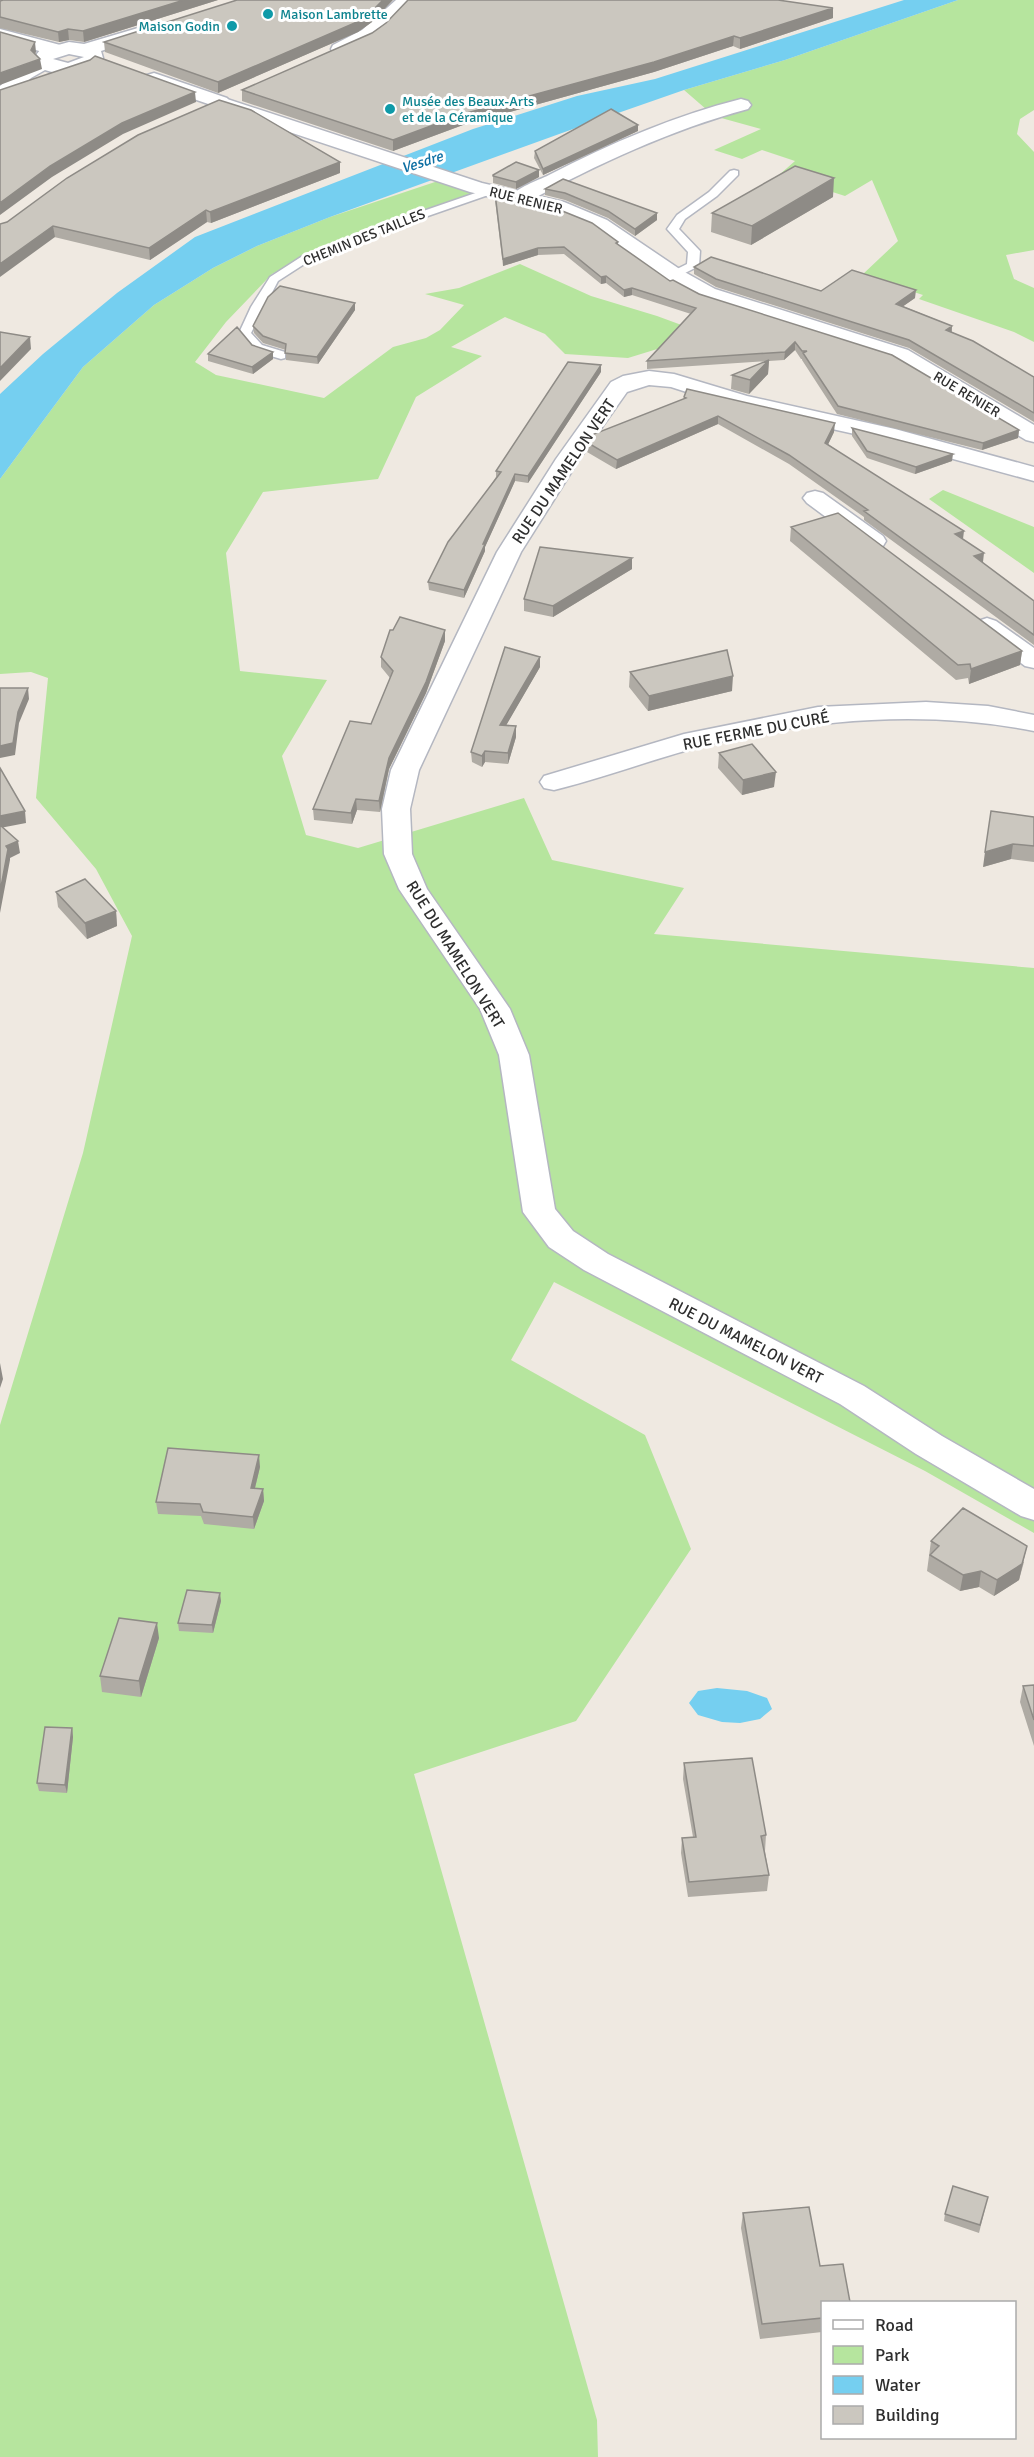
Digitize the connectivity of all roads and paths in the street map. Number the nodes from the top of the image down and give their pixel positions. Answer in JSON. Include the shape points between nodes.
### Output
{"nodes":[{"id":1,"x":406,"y":0,"type":"edge"},
{"id":2,"x":166,"y":24,"type":"edge"},
{"id":3,"x":0,"y":34,"type":"edge"},
{"id":4,"x":0,"y":48,"type":"edge"},
{"id":5,"x":96,"y":56,"type":"junction"},
{"id":6,"x":324,"y":56,"type":"edge"},
{"id":7,"x":48,"y":57,"type":"junction"},
{"id":8,"x":70,"y":68,"type":"junction"},
{"id":9,"x":142,"y":75,"type":"edge"},
{"id":10,"x":249,"y":90,"type":"edge"},
{"id":11,"x":2,"y":93,"type":"edge"},
{"id":12,"x":220,"y":102,"type":"junction"},
{"id":13,"x":741,"y":105,"type":"dead end"},
{"id":14,"x":190,"y":115,"type":"edge"},
{"id":15,"x":734,"y":173,"type":"dead end"},
{"id":16,"x":484,"y":190,"type":"junction"},
{"id":17,"x":520,"y":198,"type":"junction"},
{"id":18,"x":674,"y":275,"type":"junction"},
{"id":19,"x":281,"y":355,"type":"dead end"},
{"id":20,"x":1034,"y":435,"type":"edge"},
{"id":21,"x":1034,"y":474,"type":"edge"},
{"id":22,"x":815,"y":498,"type":"dead end"},
{"id":23,"x":891,"y":554,"type":"edge"},
{"id":24,"x":968,"y":611,"type":"edge"},
{"id":25,"x":1034,"y":660,"type":"edge"},
{"id":26,"x":1034,"y":723,"type":"edge"},
{"id":27,"x":554,"y":782,"type":"dead end"},
{"id":28,"x":1034,"y":1506,"type":"edge"}],
"edges":[{"from":1,"to":6,"type":"street","via":[[365,38]]},
{"from":2,"to":5,"type":"street"},
{"from":3,"to":7,"type":"street"},
{"from":4,"to":7,"type":"street"},
{"from":5,"to":7,"type":"street"},
{"from":5,"to":8,"type":"street","via":[[87,64]]},
{"from":7,"to":8,"type":"street","via":[[55,67]]},
{"from":7,"to":11,"type":"street"},
{"from":8,"to":11,"type":"street"},
{"from":9,"to":12,"type":"street","name":"RUE RENIER"},
{"from":10,"to":12,"type":"street"},
{"from":12,"to":14,"type":"street"},
{"from":12,"to":16,"type":"street","name":"RUE RENIER"},
{"from":13,"to":17,"type":"street","via":[[613,150]]},
{"from":15,"to":18,"type":"lane","via":[[672,229],[694,251],[693,266]]},
{"from":16,"to":17,"type":"street","name":"RUE RENIER"},
{"from":16,"to":19,"type":"lane","name":"CHEMIN DES TAILLES","via":[[305,259],[274,279],[245,333],[258,348]]},
{"from":17,"to":18,"type":"street","name":"RUE RENIER","via":[[557,206],[600,224]]},
{"from":18,"to":20,"type":"street","name":"RUE RENIER","via":[[708,294],[900,355]]},
{"from":21,"to":28,"type":"street","name":"RUE DU MAMELON VERT","via":[[914,440],[741,402],[674,381],[649,378],[627,382],[619,387],[568,459],[509,552],[409,762],[396,823],[398,854],[413,889],[501,1020],[514,1055],[539,1212],[561,1239],[596,1262],[852,1395],[928,1445]]},
{"from":22,"to":23,"type":"street"},
{"from":24,"to":25,"type":"street"},
{"from":26,"to":27,"type":"street","name":"RUE FERME DU CURÉ","via":[[988,714],[926,710],[818,715],[694,740]]}]}
